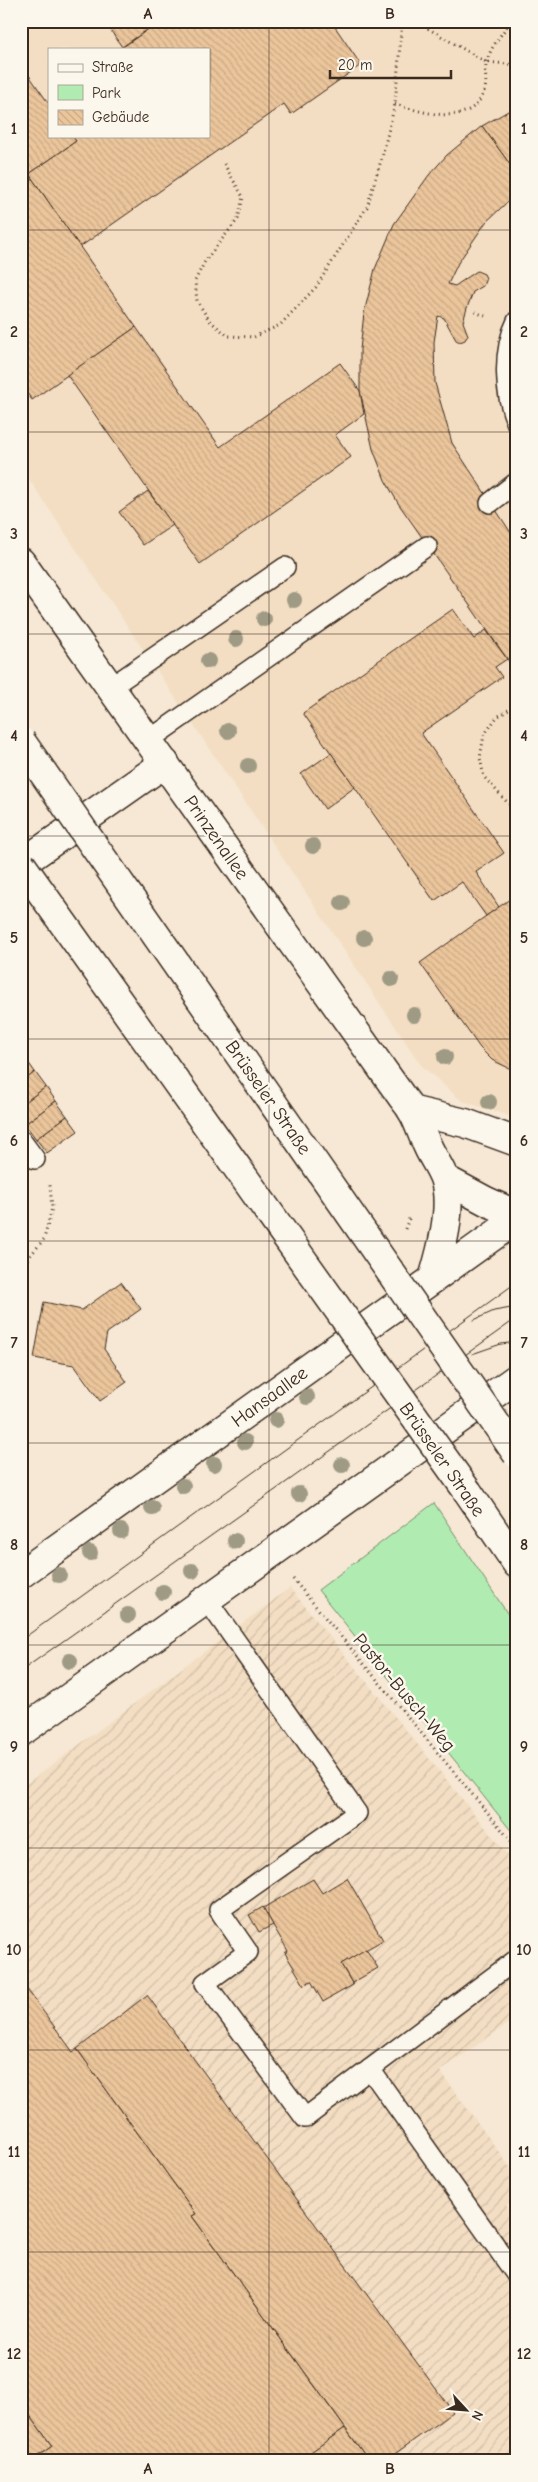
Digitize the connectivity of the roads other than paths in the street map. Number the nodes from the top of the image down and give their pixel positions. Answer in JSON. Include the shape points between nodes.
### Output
{"nodes":[{"id":1,"x":517,"y":321,"type":"edge"},
{"id":2,"x":517,"y":424,"type":"edge"},
{"id":3,"x":517,"y":482,"type":"edge"},
{"id":4,"x":490,"y":503,"type":"dead end"},
{"id":5,"x":427,"y":546,"type":"dead end"},
{"id":6,"x":21,"y":562,"type":"edge"},
{"id":7,"x":285,"y":567,"type":"dead end"},
{"id":8,"x":112,"y":687,"type":"junction"},
{"id":9,"x":149,"y":740,"type":"junction"},
{"id":10,"x":21,"y":741,"type":"edge"},
{"id":11,"x":165,"y":763,"type":"junction"},
{"id":12,"x":21,"y":864,"type":"edge"},
{"id":13,"x":414,"y":1111,"type":"junction"},
{"id":14,"x":21,"y":1140,"type":"edge"},
{"id":15,"x":517,"y":1142,"type":"edge"},
{"id":16,"x":35,"y":1159,"type":"road end"},
{"id":17,"x":445,"y":1179,"type":"junction"},
{"id":18,"x":517,"y":1215,"type":"edge"},
{"id":19,"x":517,"y":1219,"type":"edge"},
{"id":20,"x":432,"y":1279,"type":"junction"},
{"id":21,"x":517,"y":1378,"type":"edge"},
{"id":22,"x":517,"y":1454,"type":"edge"},
{"id":23,"x":517,"y":1564,"type":"edge"},
{"id":24,"x":21,"y":1574,"type":"edge"},
{"id":25,"x":207,"y":1600,"type":"junction"},
{"id":26,"x":21,"y":1732,"type":"edge"},
{"id":27,"x":517,"y":1959,"type":"edge"},
{"id":28,"x":370,"y":2069,"type":"junction"},
{"id":29,"x":517,"y":2276,"type":"edge"}],
"edges":[{"from":1,"to":2,"type":"lane","via":[[507,356],[507,386]]},
{"from":3,"to":4,"type":"lane"},
{"from":5,"to":9,"type":"lane"},
{"from":6,"to":8,"type":"main road","name":"Prinzenallee"},
{"from":7,"to":8,"type":"lane"},
{"from":8,"to":9,"type":"main road","name":"Prinzenallee"},
{"from":9,"to":11,"type":"main road","name":"Prinzenallee"},
{"from":10,"to":22,"type":"main road","name":"Brüsseler Straße","bridge":true},
{"from":11,"to":12,"type":"main road"},
{"from":11,"to":13,"type":"main road","name":"Prinzenallee"},
{"from":12,"to":23,"type":"main road","name":"Brüsseler Straße","bridge":true},
{"from":13,"to":15,"type":"main road","via":[[465,1123]]},
{"from":13,"to":17,"type":"main road","name":"Prinzenallee"},
{"from":14,"to":16,"type":"lane"},
{"from":17,"to":18,"type":"main road"},
{"from":17,"to":20,"type":"main road","name":"Prinzenallee","via":[[447,1217]]},
{"from":19,"to":20,"type":"main road","name":"Hansaallee"},
{"from":20,"to":24,"type":"main road","name":"Hansaallee"},
{"from":21,"to":25,"type":"main road"},
{"from":25,"to":26,"type":"main road"},
{"from":25,"to":28,"type":"lane","via":[[357,1813],[219,1910],[248,1952],[205,1983],[305,2118]]},
{"from":27,"to":28,"type":"lane"},
{"from":28,"to":29,"type":"lane"}]}
